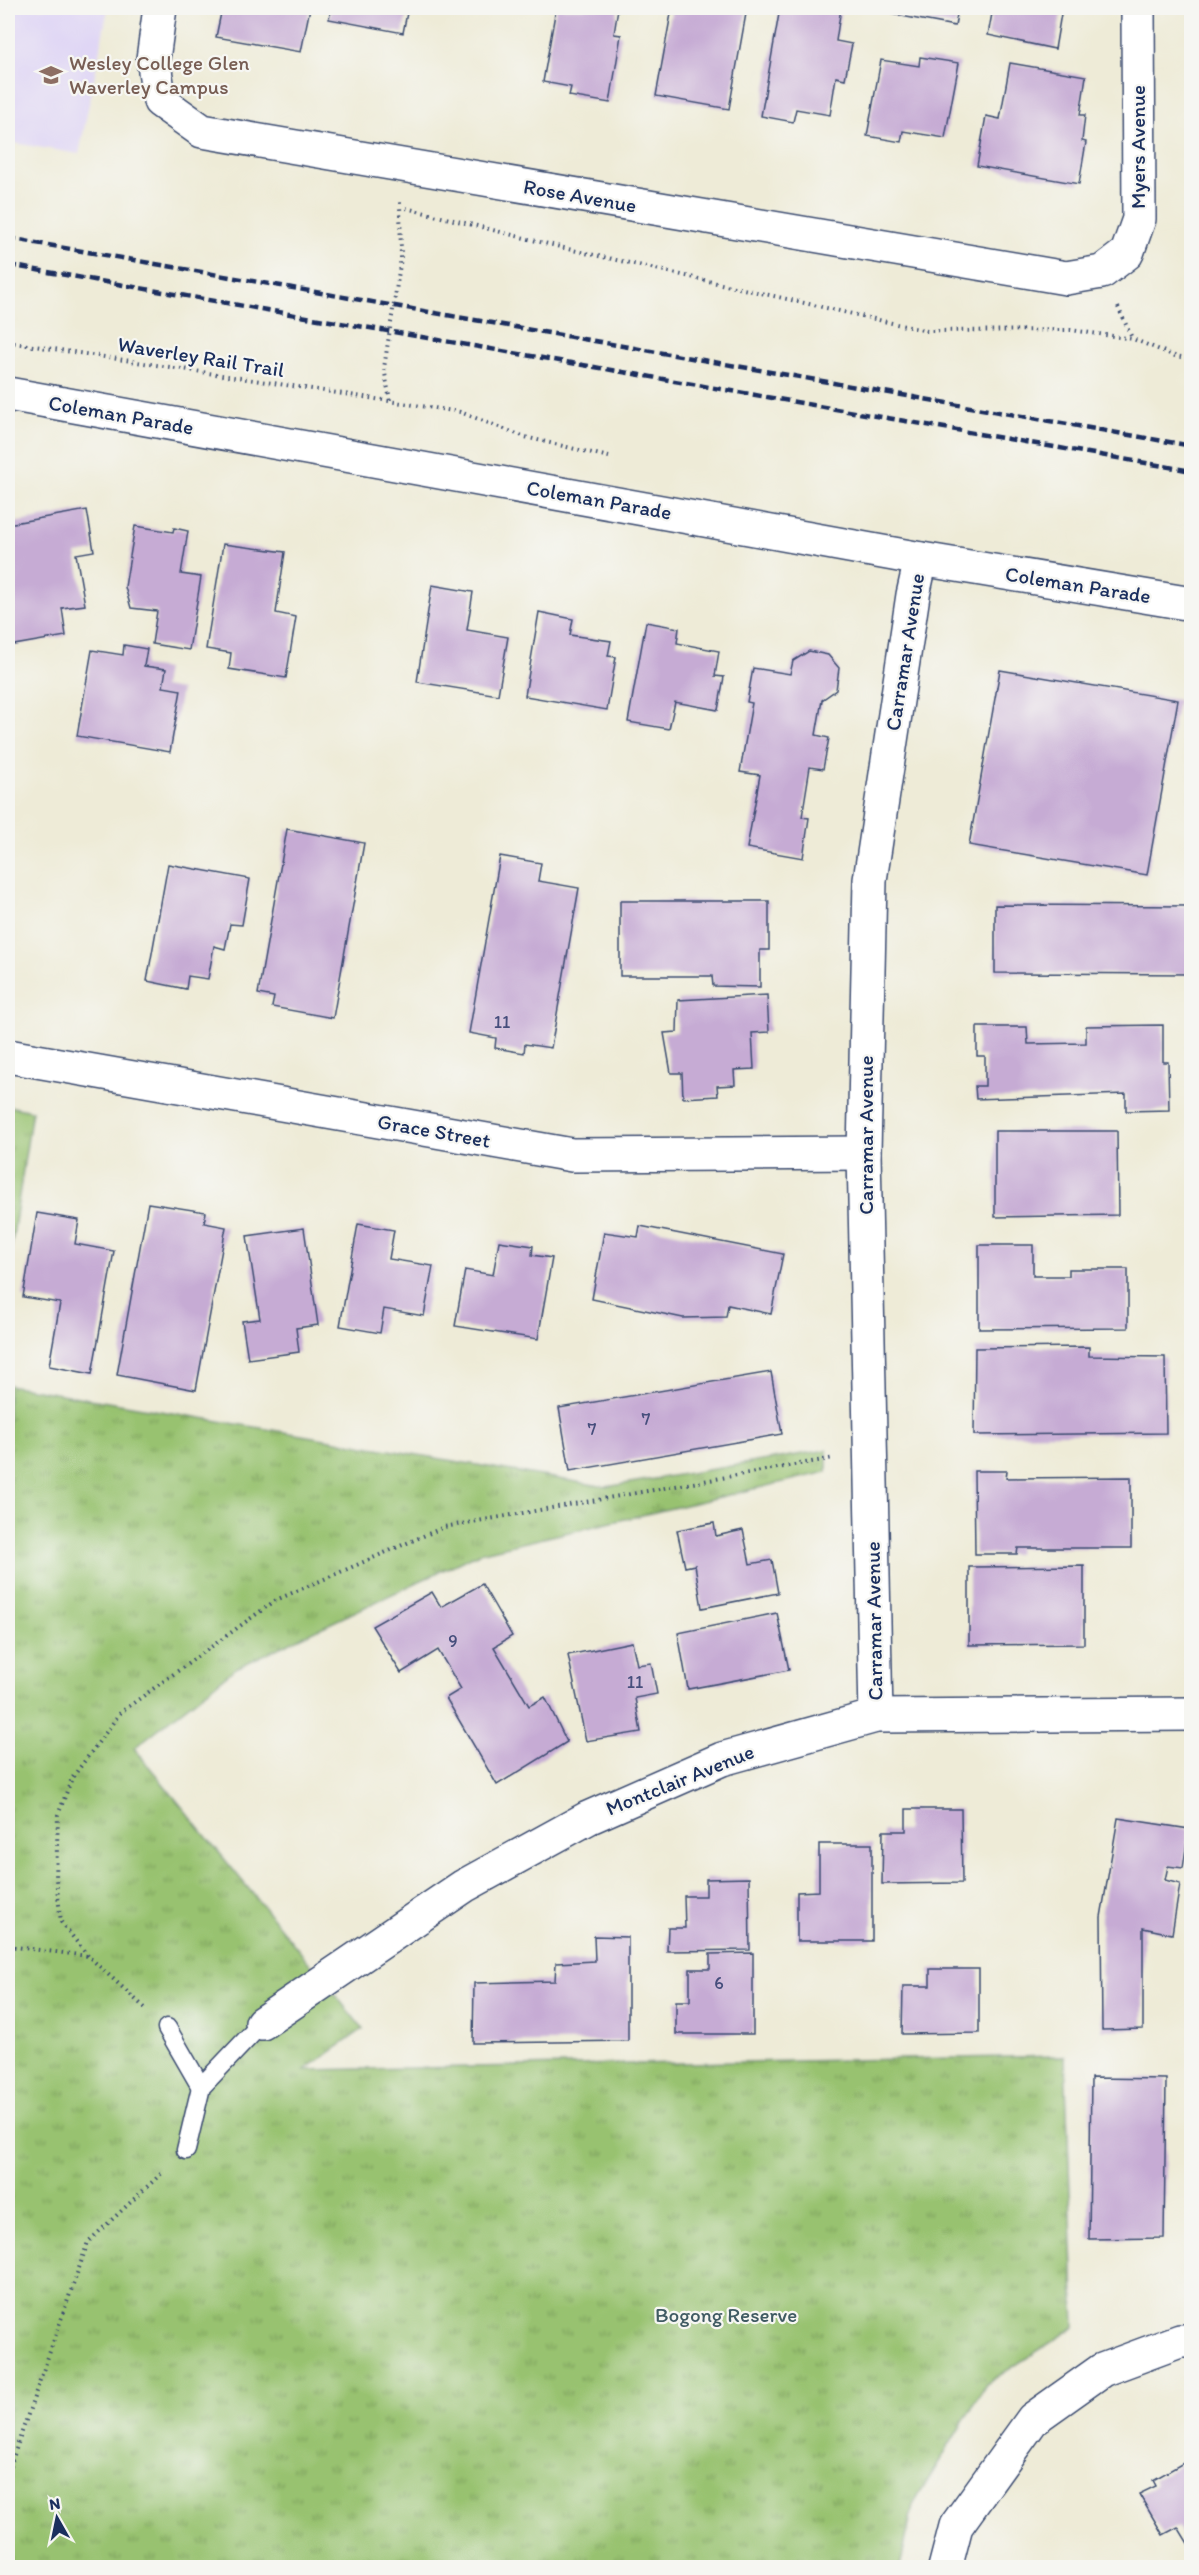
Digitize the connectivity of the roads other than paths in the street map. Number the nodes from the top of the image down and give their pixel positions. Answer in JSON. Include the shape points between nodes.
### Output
{"nodes":[{"id":1,"x":160,"y":8,"type":"edge"},
{"id":2,"x":1137,"y":8,"type":"edge"},
{"id":3,"x":1102,"y":272,"type":"joint"},
{"id":4,"x":8,"y":394,"type":"edge"},
{"id":5,"x":921,"y":559,"type":"junction"},
{"id":6,"x":1191,"y":604,"type":"edge"},
{"id":7,"x":8,"y":1056,"type":"edge"},
{"id":8,"x":864,"y":1154,"type":"junction"},
{"id":9,"x":1191,"y":1714,"type":"edge"},
{"id":10,"x":876,"y":1716,"type":"junction"},
{"id":11,"x":262,"y":2024,"type":"joint"},
{"id":12,"x":167,"y":2028,"type":"road end"},
{"id":13,"x":201,"y":2087,"type":"junction"},
{"id":14,"x":186,"y":2150,"type":"road end"},
{"id":15,"x":1191,"y":2341,"type":"edge"},
{"id":16,"x":945,"y":2568,"type":"edge"}],
"edges":[{"from":1,"to":3,"type":"street","name":"Rose Avenue","via":[[153,59],[160,101],[202,131],[1066,278]]},
{"from":2,"to":3,"type":"street","name":"Myers Avenue","via":[[1139,219],[1127,253]]},
{"from":4,"to":5,"type":"street","name":"Coleman Parade"},
{"from":5,"to":6,"type":"street","name":"Coleman Parade"},
{"from":5,"to":8,"type":"street","name":"Carramar Avenue","via":[[870,880]]},
{"from":7,"to":8,"type":"street","name":"Grace Street","via":[[572,1155]]},
{"from":8,"to":10,"type":"street","name":"Carramar Avenue"},
{"from":9,"to":10,"type":"street","name":"Montclair Avenue"},
{"from":10,"to":11,"type":"street","name":"Montclair Avenue","via":[[722,1759],[588,1818],[464,1886]]},
{"from":11,"to":13,"type":"lane"},
{"from":12,"to":13,"type":"lane"},
{"from":13,"to":14,"type":"lane"},
{"from":15,"to":16,"type":"street","via":[[1180,2341],[1102,2370],[1033,2419],[956,2526]]}]}
